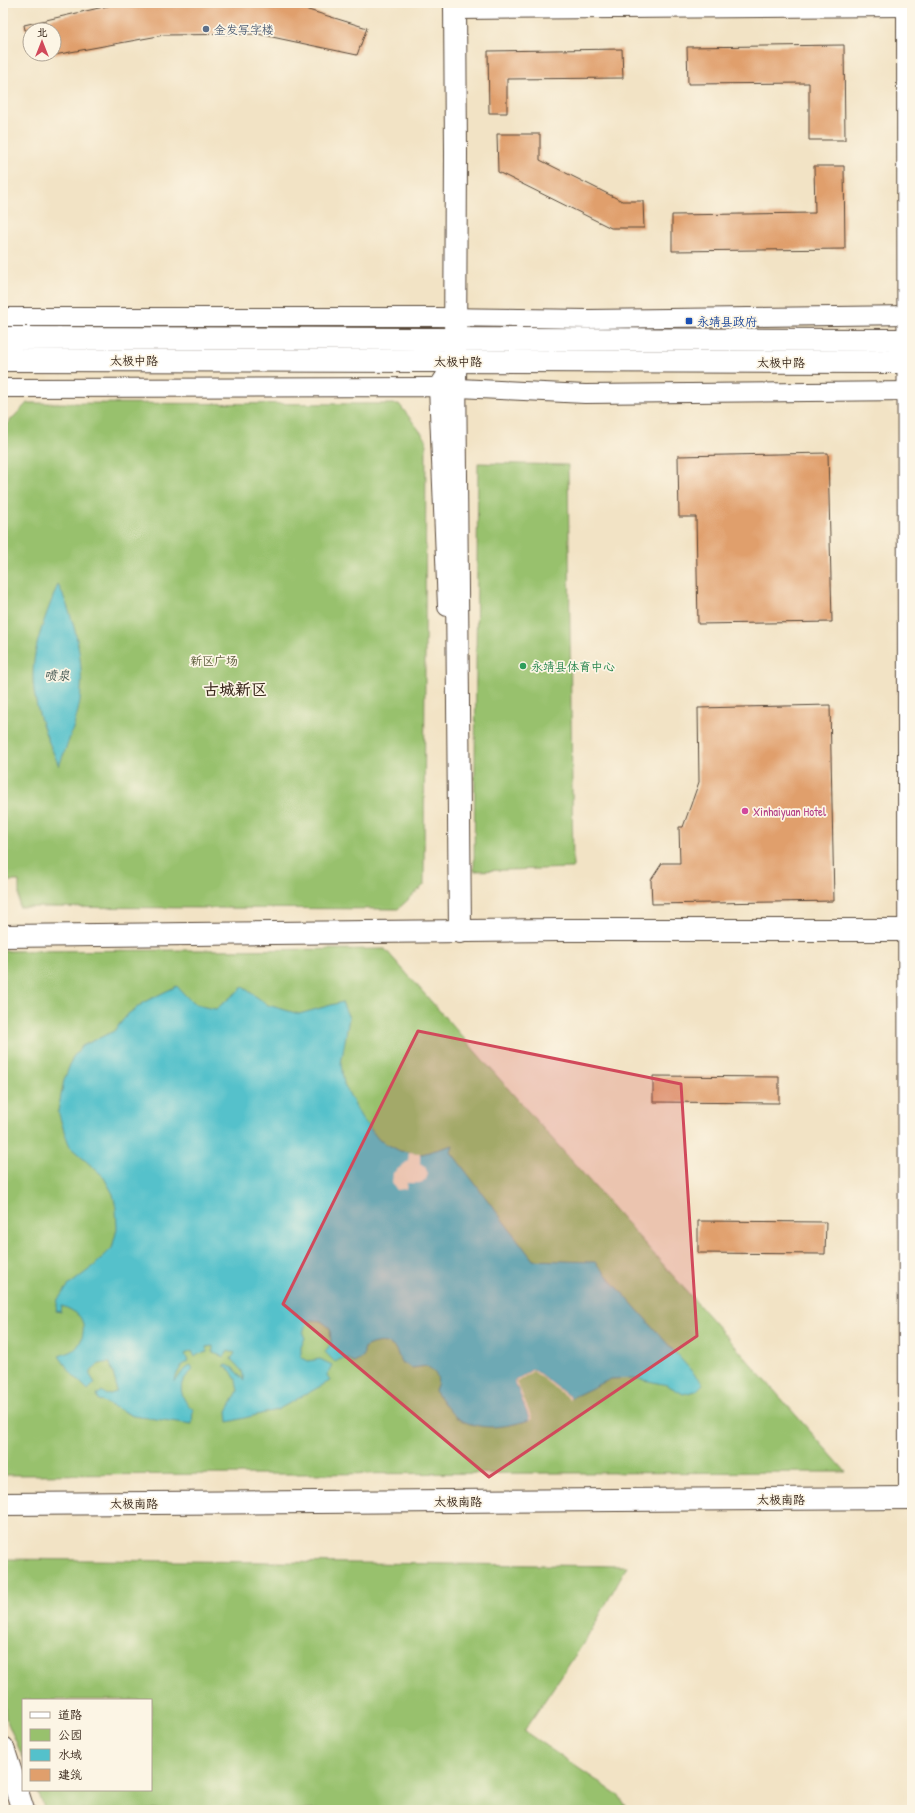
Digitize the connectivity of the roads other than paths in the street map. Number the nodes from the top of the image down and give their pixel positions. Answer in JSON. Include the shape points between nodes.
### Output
{"nodes":[{"id":1,"x":908,"y":4,"type":"edge"},
{"id":2,"x":455,"y":6,"type":"edge"},
{"id":3,"x":910,"y":315,"type":"edge"},
{"id":4,"x":3,"y":317,"type":"edge"},
{"id":5,"x":455,"y":317,"type":"junction"},
{"id":6,"x":3,"y":338,"type":"edge"},
{"id":7,"x":455,"y":339,"type":"junction"},
{"id":8,"x":910,"y":340,"type":"edge"},
{"id":9,"x":3,"y":360,"type":"edge"},
{"id":10,"x":455,"y":361,"type":"junction"},
{"id":11,"x":910,"y":362,"type":"edge"},
{"id":12,"x":447,"y":387,"type":"junction"},
{"id":13,"x":3,"y":388,"type":"edge"},
{"id":14,"x":910,"y":391,"type":"edge"},
{"id":15,"x":910,"y":930,"type":"junction"},
{"id":16,"x":460,"y":932,"type":"junction"},
{"id":17,"x":3,"y":936,"type":"edge"},
{"id":18,"x":911,"y":1498,"type":"edge"},
{"id":19,"x":3,"y":1504,"type":"edge"},
{"id":20,"x":3,"y":1748,"type":"edge"},
{"id":21,"x":3,"y":1796,"type":"edge"},
{"id":22,"x":15,"y":1810,"type":"edge"},
{"id":23,"x":23,"y":1810,"type":"edge"}],
"edges":[{"from":1,"to":2,"type":"street"},
{"from":1,"to":3,"type":"street"},
{"from":2,"to":5,"type":"street"},
{"from":3,"to":5,"type":"street","via":[[588,319]]},
{"from":3,"to":8,"type":"street"},
{"from":4,"to":5,"type":"street"},
{"from":5,"to":7,"type":"street"},
{"from":6,"to":7,"type":"street","name":"太极中路"},
{"from":7,"to":8,"type":"street","name":"太极中路"},
{"from":7,"to":10,"type":"street"},
{"from":8,"to":11,"type":"street"},
{"from":9,"to":10,"type":"street","name":"太极中路"},
{"from":10,"to":11,"type":"street","name":"太极中路"},
{"from":10,"to":12,"type":"street"},
{"from":11,"to":14,"type":"street"},
{"from":12,"to":13,"type":"street"},
{"from":12,"to":14,"type":"street","via":[[586,394]]},
{"from":12,"to":16,"type":"street"},
{"from":14,"to":15,"type":"street"},
{"from":15,"to":16,"type":"street"},
{"from":15,"to":18,"type":"street"},
{"from":16,"to":17,"type":"street"},
{"from":18,"to":19,"type":"street","name":"太极南路"},
{"from":20,"to":23,"type":"street"},
{"from":21,"to":22,"type":"street"}]}
